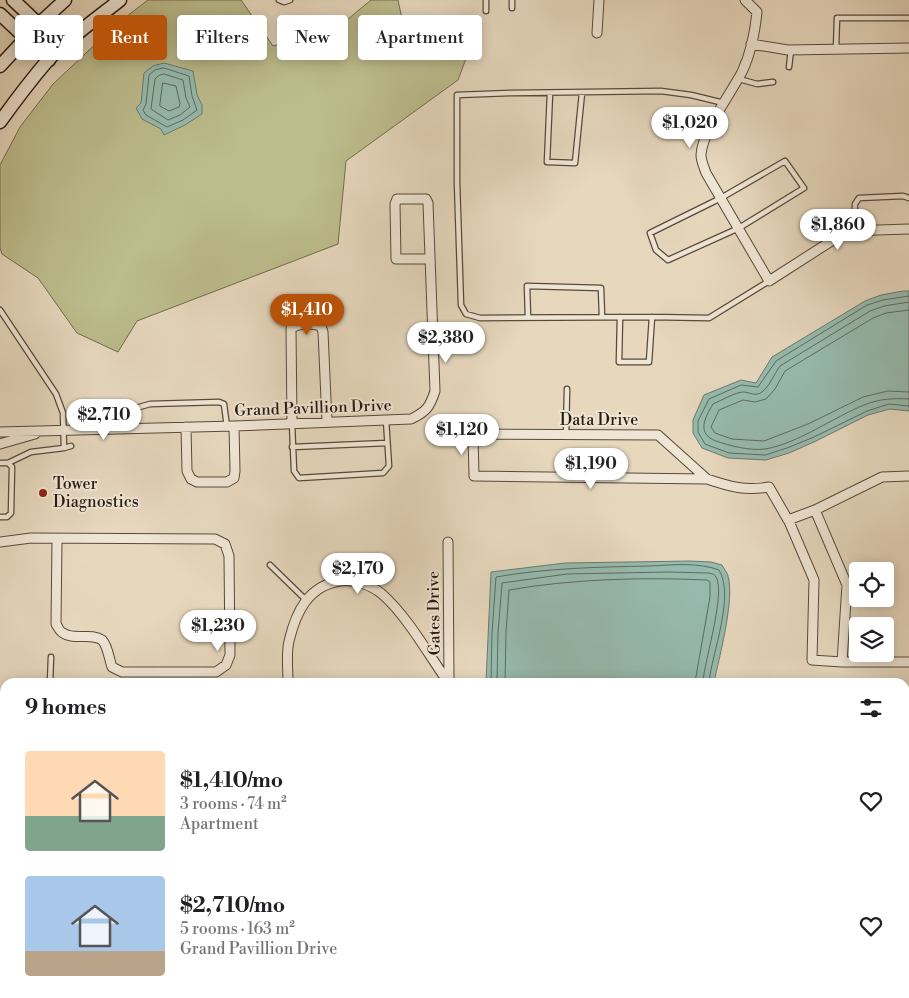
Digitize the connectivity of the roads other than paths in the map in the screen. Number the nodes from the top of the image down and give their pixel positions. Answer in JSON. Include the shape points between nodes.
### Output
{"nodes":[{"id":1,"x":13,"y":0,"type":"edge"},
{"id":2,"x":65,"y":0,"type":"edge"},
{"id":3,"x":120,"y":0,"type":"edge"},
{"id":4,"x":279,"y":0,"type":"edge"},
{"id":5,"x":290,"y":0,"type":"edge"},
{"id":6,"x":486,"y":0,"type":"edge"},
{"id":7,"x":512,"y":0,"type":"edge"},
{"id":8,"x":598,"y":0,"type":"edge"},
{"id":9,"x":745,"y":0,"type":"edge"},
{"id":10,"x":512,"y":8,"type":"dead end"},
{"id":11,"x":486,"y":11,"type":"dead end"},
{"id":12,"x":0,"y":14,"type":"edge"},
{"id":13,"x":29,"y":15,"type":"edge"},
{"id":14,"x":49,"y":15,"type":"edge"},
{"id":15,"x":909,"y":18,"type":"edge"},
{"id":16,"x":15,"y":27,"type":"edge"},
{"id":17,"x":83,"y":29,"type":"edge"},
{"id":18,"x":597,"y":33,"type":"dead end"},
{"id":19,"x":751,"y":44,"type":"junction"},
{"id":20,"x":909,"y":48,"type":"edge"},
{"id":21,"x":15,"y":49,"type":"edge"},
{"id":22,"x":836,"y":49,"type":"junction"},
{"id":23,"x":792,"y":50,"type":"junction"},
{"id":24,"x":49,"y":60,"type":"edge"},
{"id":25,"x":0,"y":66,"type":"edge"},
{"id":26,"x":789,"y":67,"type":"dead end"},
{"id":27,"x":737,"y":79,"type":"junction"},
{"id":28,"x":773,"y":82,"type":"dead end"},
{"id":29,"x":550,"y":93,"type":"junction"},
{"id":30,"x":582,"y":93,"type":"junction"},
{"id":31,"x":724,"y":103,"type":"junction"},
{"id":32,"x":0,"y":122,"type":"edge"},
{"id":33,"x":721,"y":198,"type":"junction"},
{"id":34,"x":909,"y":198,"type":"edge"},
{"id":35,"x":739,"y":228,"type":"junction"},
{"id":36,"x":909,"y":229,"type":"edge"},
{"id":37,"x":854,"y":231,"type":"junction"},
{"id":38,"x":430,"y":259,"type":"junction"},
{"id":39,"x":769,"y":281,"type":"junction"},
{"id":40,"x":0,"y":310,"type":"edge"},
{"id":41,"x":528,"y":317,"type":"junction"},
{"id":42,"x":602,"y":317,"type":"junction"},
{"id":43,"x":620,"y":317,"type":"junction"},
{"id":44,"x":652,"y":317,"type":"junction"},
{"id":45,"x":566,"y":389,"type":"dead end"},
{"id":46,"x":386,"y":420,"type":"junction"},
{"id":47,"x":327,"y":422,"type":"junction"},
{"id":48,"x":292,"y":423,"type":"junction"},
{"id":49,"x":230,"y":426,"type":"junction"},
{"id":50,"x":186,"y":428,"type":"junction"},
{"id":51,"x":134,"y":429,"type":"junction"},
{"id":52,"x":45,"y":431,"type":"junction"},
{"id":53,"x":64,"y":431,"type":"junction"},
{"id":54,"x":0,"y":432,"type":"edge"},
{"id":55,"x":566,"y":435,"type":"junction"},
{"id":56,"x":387,"y":443,"type":"junction"},
{"id":57,"x":0,"y":444,"type":"edge"},
{"id":58,"x":71,"y":446,"type":"dead end"},
{"id":59,"x":292,"y":447,"type":"junction"},
{"id":60,"x":64,"y":448,"type":"junction"},
{"id":61,"x":0,"y":463,"type":"edge"},
{"id":62,"x":8,"y":463,"type":"junction"},
{"id":63,"x":909,"y":476,"type":"edge"},
{"id":64,"x":707,"y":479,"type":"junction"},
{"id":65,"x":815,"y":510,"type":"junction"},
{"id":66,"x":0,"y":517,"type":"edge"},
{"id":67,"x":788,"y":519,"type":"junction"},
{"id":68,"x":57,"y":539,"type":"junction"},
{"id":69,"x":0,"y":542,"type":"edge"},
{"id":70,"x":448,"y":542,"type":"dead end"},
{"id":71,"x":270,"y":565,"type":"dead end"},
{"id":72,"x":306,"y":599,"type":"junction"},
{"id":73,"x":51,"y":658,"type":"dead end"},
{"id":74,"x":842,"y":662,"type":"junction"},
{"id":75,"x":909,"y":662,"type":"edge"},
{"id":76,"x":50,"y":678,"type":"edge"},
{"id":77,"x":288,"y":678,"type":"edge"},
{"id":78,"x":446,"y":678,"type":"edge"},
{"id":79,"x":449,"y":678,"type":"edge"}],
"edges":[{"from":1,"to":13,"type":"main road"},
{"from":2,"to":14,"type":"main road"},
{"from":3,"to":17,"type":"main road"},
{"from":4,"to":5,"type":"lane"},
{"from":6,"to":11,"type":"lane"},
{"from":7,"to":10,"type":"lane"},
{"from":8,"to":18,"type":"street"},
{"from":9,"to":19,"type":"street","via":[[757,12]]},
{"from":12,"to":16,"type":"main road"},
{"from":15,"to":22,"type":"lane","via":[[837,18]]},
{"from":19,"to":23,"type":"street"},
{"from":19,"to":27,"type":"street"},
{"from":20,"to":22,"type":"street"},
{"from":21,"to":25,"type":"main road"},
{"from":22,"to":23,"type":"street"},
{"from":23,"to":26,"type":"lane"},
{"from":24,"to":32,"type":"main road"},
{"from":27,"to":28,"type":"lane","via":[[757,84]]},
{"from":27,"to":31,"type":"street"},
{"from":29,"to":30,"type":"lane"},
{"from":29,"to":30,"type":"lane","via":[[547,162],[575,163]]},
{"from":29,"to":41,"type":"lane","via":[[456,95],[461,305],[466,314],[480,318]]},
{"from":30,"to":31,"type":"lane","via":[[661,91]]},
{"from":31,"to":33,"type":"street","via":[[709,131],[701,158]]},
{"from":33,"to":35,"type":"street"},
{"from":33,"to":35,"type":"lane","via":[[785,161],[804,188]]},
{"from":33,"to":35,"type":"lane","via":[[650,233],[656,250],[668,260]]},
{"from":34,"to":37,"type":"lane","via":[[859,198],[855,204]]},
{"from":35,"to":39,"type":"street"},
{"from":36,"to":37,"type":"street"},
{"from":37,"to":39,"type":"street","via":[[847,231]]},
{"from":38,"to":38,"type":"street","name":"Grand Pavillion Drive","via":[[426,199],[397,199],[396,259]]},
{"from":38,"to":46,"type":"street","name":"Grand Pavillion Drive","via":[[435,391],[431,405],[421,414],[411,419]]},
{"from":39,"to":44,"type":"lane","via":[[709,318]]},
{"from":40,"to":53,"type":"lane","via":[[56,394],[63,413]]},
{"from":41,"to":42,"type":"lane"},
{"from":41,"to":42,"type":"lane","via":[[526,286],[601,288]]},
{"from":42,"to":43,"type":"lane"},
{"from":43,"to":44,"type":"lane"},
{"from":43,"to":44,"type":"lane","via":[[619,362],[650,362]]},
{"from":45,"to":55,"type":"lane"},
{"from":46,"to":47,"type":"street","name":"Grand Pavillion Drive"},
{"from":46,"to":56,"type":"lane"},
{"from":47,"to":48,"type":"street","name":"Grand Pavillion Drive"},
{"from":47,"to":48,"type":"street","via":[[323,332],[321,326],[314,324],[291,328]]},
{"from":48,"to":49,"type":"street","name":"Grand Pavillion Drive"},
{"from":48,"to":59,"type":"lane"},
{"from":49,"to":50,"type":"street","name":"Grand Pavillion Drive"},
{"from":49,"to":50,"type":"street","via":[[235,471],[234,478],[227,482],[191,479],[187,471]]},
{"from":49,"to":51,"type":"lane","via":[[224,404],[219,402],[150,404],[133,412]]},
{"from":50,"to":51,"type":"street","name":"Grand Pavillion Drive"},
{"from":51,"to":53,"type":"street","name":"Grand Pavillion Drive"},
{"from":52,"to":53,"type":"street","name":"Grand Pavillion Drive"},
{"from":52,"to":54,"type":"street","name":"Grand Pavillion Drive"},
{"from":52,"to":57,"type":"street","name":"Grand Pavillion Drive"},
{"from":53,"to":60,"type":"lane"},
{"from":55,"to":64,"type":"street","name":"Data Drive","via":[[658,435]]},
{"from":55,"to":64,"type":"street","name":"Data Drive","via":[[473,434],[474,476]]},
{"from":56,"to":59,"type":"lane"},
{"from":56,"to":59,"type":"lane","via":[[388,466],[383,474],[299,478],[294,471]]},
{"from":58,"to":60,"type":"lane"},
{"from":60,"to":62,"type":"lane","via":[[31,452]]},
{"from":61,"to":62,"type":"lane"},
{"from":62,"to":66,"type":"lane","via":[[12,467],[11,513]]},
{"from":63,"to":65,"type":"street","via":[[882,477]]},
{"from":64,"to":67,"type":"street","via":[[734,488],[769,487]]},
{"from":65,"to":67,"type":"street"},
{"from":65,"to":74,"type":"street","via":[[847,585]]},
{"from":67,"to":74,"type":"street","via":[[814,580],[812,660]]},
{"from":68,"to":68,"type":"street","via":[[214,539],[225,544],[230,556],[230,654],[226,665],[216,672],[122,672],[112,666],[102,640],[63,634],[56,624]]},
{"from":68,"to":69,"type":"street"},
{"from":70,"to":79,"type":"street","name":"Gates Drive"},
{"from":71,"to":72,"type":"lane"},
{"from":72,"to":77,"type":"street","via":[[289,642]]},
{"from":72,"to":78,"type":"street","via":[[329,583],[346,580],[364,584],[380,593],[396,608]]},
{"from":73,"to":76,"type":"lane"},
{"from":74,"to":75,"type":"street"}]}
